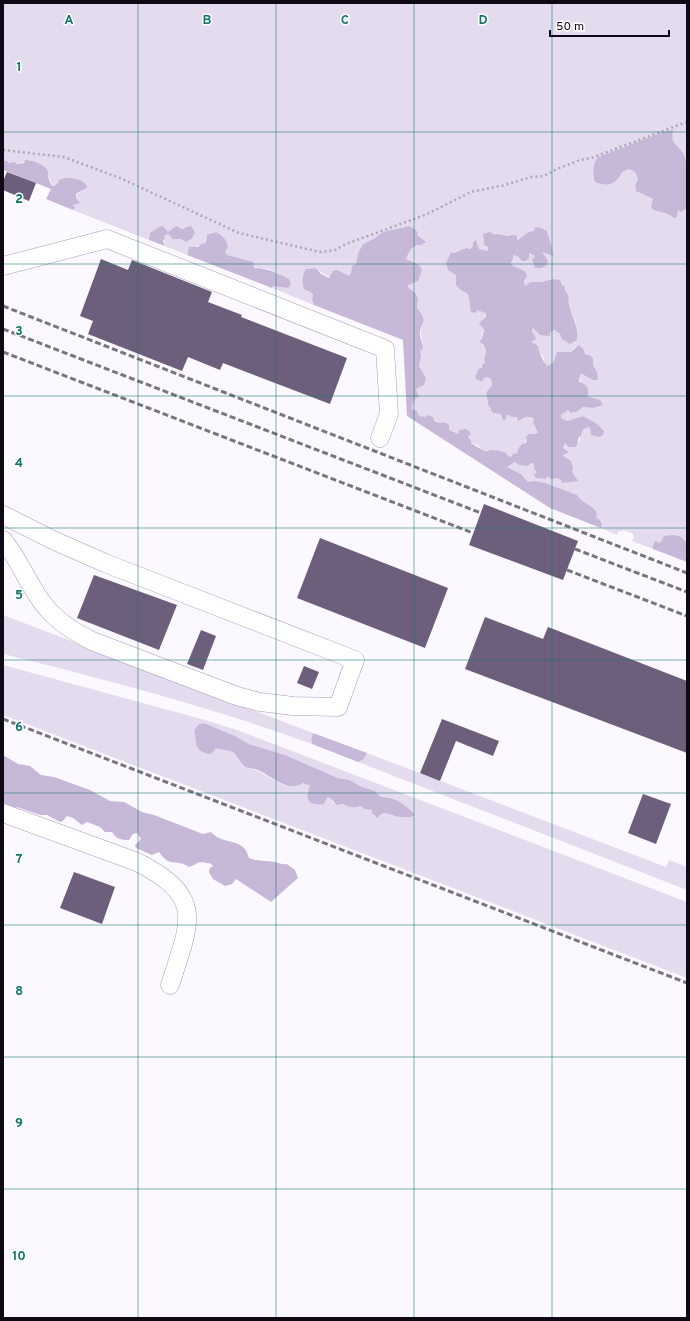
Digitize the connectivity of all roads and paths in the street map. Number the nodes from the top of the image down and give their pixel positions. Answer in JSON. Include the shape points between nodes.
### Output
{"nodes":[{"id":1,"x":687,"y":122,"type":"edge"},
{"id":2,"x":3,"y":150,"type":"edge"},
{"id":3,"x":3,"y":266,"type":"edge"},
{"id":4,"x":380,"y":438,"type":"dead end"},
{"id":5,"x":3,"y":515,"type":"edge"},
{"id":6,"x":3,"y":540,"type":"edge"},
{"id":7,"x":3,"y":813,"type":"edge"},
{"id":8,"x":170,"y":985,"type":"dead end"}],
"edges":[{"from":1,"to":2,"type":"path","via":[[580,160],[544,176],[471,192],[425,215],[335,250],[320,252],[239,232],[120,178],[64,156]]},
{"from":3,"to":4,"type":"lane","via":[[107,239],[386,349],[389,414]]},
{"from":5,"to":6,"type":"lane","via":[[105,563],[355,660],[338,707],[293,706],[245,698],[92,641],[72,631],[45,607]]},
{"from":7,"to":8,"type":"lane","via":[[137,862],[165,878],[180,894],[188,914],[186,936]]}]}
